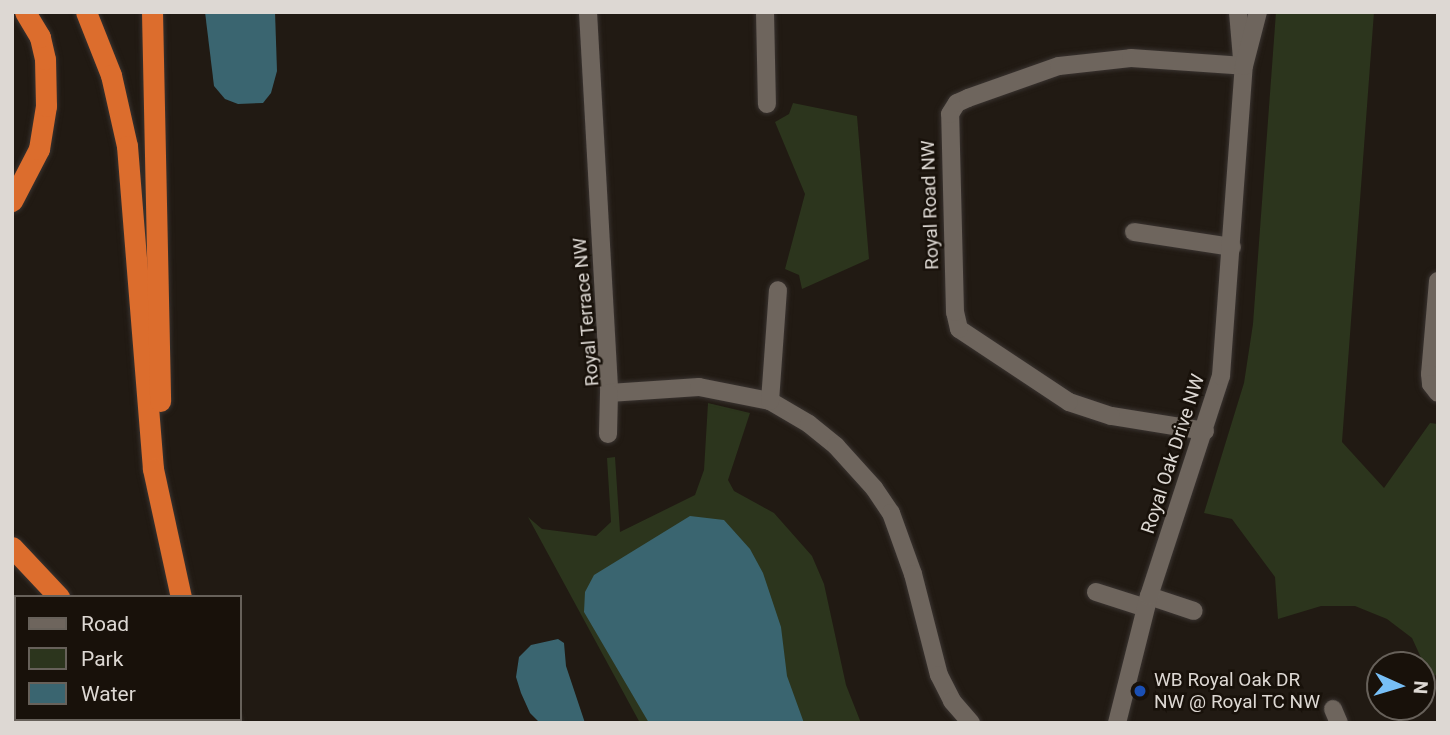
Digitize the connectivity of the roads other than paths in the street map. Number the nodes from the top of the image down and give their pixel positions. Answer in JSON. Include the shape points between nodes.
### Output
{"nodes":[{"id":1,"x":25,"y":12,"type":"edge"},
{"id":2,"x":86,"y":12,"type":"edge"},
{"id":3,"x":152,"y":12,"type":"edge"},
{"id":4,"x":588,"y":12,"type":"edge"},
{"id":5,"x":765,"y":12,"type":"edge"},
{"id":6,"x":1237,"y":12,"type":"edge"},
{"id":7,"x":1258,"y":12,"type":"edge"},
{"id":8,"x":1244,"y":66,"type":"junction"},
{"id":9,"x":767,"y":104,"type":"dead end"},
{"id":10,"x":12,"y":201,"type":"edge"},
{"id":11,"x":1134,"y":232,"type":"dead end"},
{"id":12,"x":1232,"y":247,"type":"junction"},
{"id":13,"x":1438,"y":281,"type":"edge"},
{"id":14,"x":778,"y":290,"type":"dead end"},
{"id":15,"x":609,"y":393,"type":"junction"},
{"id":16,"x":1438,"y":393,"type":"edge"},
{"id":17,"x":771,"y":401,"type":"junction"},
{"id":18,"x":1205,"y":431,"type":"junction"},
{"id":19,"x":608,"y":434,"type":"dead end"},
{"id":20,"x":163,"y":519,"type":"junction"},
{"id":21,"x":12,"y":547,"type":"edge"},
{"id":22,"x":1096,"y":592,"type":"dead end"},
{"id":23,"x":57,"y":595,"type":"edge"},
{"id":24,"x":181,"y":595,"type":"edge"},
{"id":25,"x":1148,"y":602,"type":"junction"},
{"id":26,"x":1194,"y":611,"type":"dead end"},
{"id":27,"x":971,"y":723,"type":"edge"},
{"id":28,"x":1117,"y":723,"type":"edge"}],
"edges":[{"from":1,"to":10,"type":"highway","via":[[40,37],[47,106],[39,149]]},
{"from":2,"to":20,"type":"highway","via":[[111,75],[127,146],[147,411]]},
{"from":3,"to":20,"type":"highway"},
{"from":4,"to":15,"type":"street","name":"Royal Terrace NW"},
{"from":5,"to":9,"type":"street"},
{"from":6,"to":8,"type":"street","name":"Royal Oak Drive NW"},
{"from":7,"to":8,"type":"street","name":"Royal Oak Drive NW"},
{"from":8,"to":12,"type":"street","name":"Royal Oak Drive NW"},
{"from":8,"to":18,"type":"street","name":"Royal Road NW","via":[[1130,58],[1059,66],[968,98],[957,103],[950,114],[959,329],[1069,402],[1111,416]]},
{"from":11,"to":12,"type":"street"},
{"from":12,"to":18,"type":"street","name":"Royal Oak Drive NW","via":[[1221,376]]},
{"from":13,"to":16,"type":"street","via":[[1430,374]]},
{"from":14,"to":17,"type":"street"},
{"from":15,"to":17,"type":"street","name":"Royal Terrace NW","via":[[699,387]]},
{"from":15,"to":19,"type":"street"},
{"from":17,"to":27,"type":"street","name":"Royal Terrace NW","via":[[836,446],[891,513],[939,675],[952,701]]},
{"from":18,"to":25,"type":"street","name":"Royal Oak Drive NW"},
{"from":20,"to":24,"type":"highway"},
{"from":21,"to":23,"type":"highway"},
{"from":22,"to":25,"type":"street"},
{"from":25,"to":26,"type":"street"},
{"from":25,"to":28,"type":"street","name":"Royal Oak Drive NW"}]}
